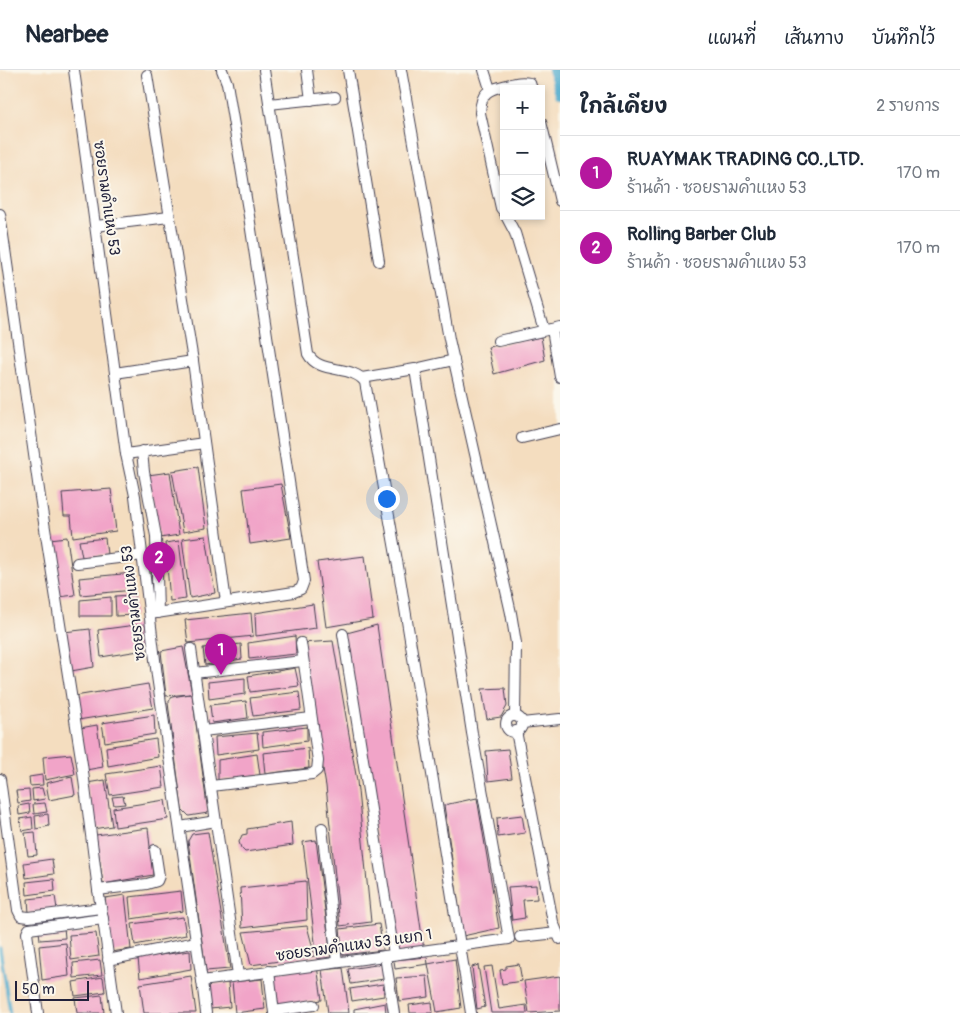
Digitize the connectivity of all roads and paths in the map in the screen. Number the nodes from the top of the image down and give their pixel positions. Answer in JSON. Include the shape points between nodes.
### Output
{"nodes":[{"id":1,"x":74,"y":70,"type":"edge"},
{"id":2,"x":222,"y":70,"type":"edge"},
{"id":3,"x":264,"y":70,"type":"edge"},
{"id":4,"x":307,"y":70,"type":"edge"},
{"id":5,"x":348,"y":70,"type":"edge"},
{"id":6,"x":400,"y":70,"type":"edge"},
{"id":7,"x":484,"y":70,"type":"edge"},
{"id":8,"x":147,"y":75,"type":"dead end"},
{"id":9,"x":509,"y":85,"type":"edge"},
{"id":10,"x":530,"y":85,"type":"edge"},
{"id":11,"x":500,"y":87,"type":"edge"},
{"id":12,"x":490,"y":89,"type":"junction"},
{"id":13,"x":335,"y":97,"type":"dead end"},
{"id":14,"x":311,"y":100,"type":"junction"},
{"id":15,"x":269,"y":104,"type":"junction"},
{"id":16,"x":543,"y":130,"type":"edge"},
{"id":17,"x":560,"y":201,"type":"edge"},
{"id":18,"x":500,"y":203,"type":"edge"},
{"id":19,"x":0,"y":214,"type":"edge"},
{"id":20,"x":169,"y":217,"type":"junction"},
{"id":21,"x":508,"y":220,"type":"edge"},
{"id":22,"x":96,"y":226,"type":"junction"},
{"id":23,"x":379,"y":261,"type":"dead end"},
{"id":24,"x":552,"y":329,"type":"edge"},
{"id":25,"x":498,"y":341,"type":"dead end"},
{"id":26,"x":454,"y":360,"type":"junction"},
{"id":27,"x":193,"y":361,"type":"junction"},
{"id":28,"x":419,"y":368,"type":"dead end"},
{"id":29,"x":115,"y":373,"type":"junction"},
{"id":30,"x":560,"y":377,"type":"edge"},
{"id":31,"x":362,"y":378,"type":"junction"},
{"id":32,"x":560,"y":429,"type":"edge"},
{"id":33,"x":522,"y":438,"type":"dead end"},
{"id":34,"x":204,"y":443,"type":"junction"},
{"id":35,"x":142,"y":451,"type":"junction"},
{"id":36,"x":126,"y":454,"type":"junction"},
{"id":37,"x":143,"y":555,"type":"junction"},
{"id":38,"x":76,"y":563,"type":"dead end"},
{"id":39,"x":226,"y":602,"type":"junction"},
{"id":40,"x":154,"y":614,"type":"junction"},
{"id":41,"x":343,"y":634,"type":"dead end"},
{"id":42,"x":301,"y":643,"type":"dead end"},
{"id":43,"x":191,"y":649,"type":"dead end"},
{"id":44,"x":303,"y":661,"type":"junction"},
{"id":45,"x":194,"y":673,"type":"junction"},
{"id":46,"x":311,"y":718,"type":"junction"},
{"id":47,"x":560,"y":719,"type":"edge"},
{"id":48,"x":518,"y":723,"type":"junction"},
{"id":49,"x":203,"y":731,"type":"junction"},
{"id":50,"x":0,"y":780,"type":"edge"},
{"id":51,"x":211,"y":786,"type":"junction"},
{"id":52,"x":216,"y":821,"type":"junction"},
{"id":53,"x":180,"y":826,"type":"junction"},
{"id":54,"x":322,"y":828,"type":"dead end"},
{"id":55,"x":156,"y":850,"type":"dead end"},
{"id":56,"x":98,"y":890,"type":"junction"},
{"id":57,"x":101,"y":908,"type":"junction"},
{"id":58,"x":103,"y":919,"type":"junction"},
{"id":59,"x":559,"y":936,"type":"edge"},
{"id":60,"x":520,"y":937,"type":"dead end"},
{"id":61,"x":196,"y":942,"type":"junction"},
{"id":62,"x":460,"y":945,"type":"junction"},
{"id":63,"x":390,"y":955,"type":"junction"},
{"id":64,"x":108,"y":960,"type":"junction"},
{"id":65,"x":337,"y":962,"type":"junction"},
{"id":66,"x":269,"y":971,"type":"junction"},
{"id":67,"x":238,"y":975,"type":"junction"},
{"id":68,"x":202,"y":981,"type":"junction"},
{"id":69,"x":314,"y":1005,"type":"dead end"},
{"id":70,"x":274,"y":1012,"type":"edge"},
{"id":71,"x":38,"y":1013,"type":"edge"},
{"id":72,"x":116,"y":1013,"type":"edge"},
{"id":73,"x":206,"y":1013,"type":"edge"},
{"id":74,"x":394,"y":1013,"type":"edge"},
{"id":75,"x":471,"y":1013,"type":"edge"}],
"edges":[{"from":1,"to":22,"type":"street","name":"ซอยรามคำแหง 53"},
{"from":2,"to":39,"type":"street","via":[[227,83],[249,216],[304,582],[294,592]]},
{"from":3,"to":15,"type":"street"},
{"from":4,"to":14,"type":"street"},
{"from":5,"to":23,"type":"street"},
{"from":6,"to":26,"type":"street"},
{"from":7,"to":12,"type":"street"},
{"from":8,"to":20,"type":"street"},
{"from":9,"to":10,"type":"street","via":[[523,82]]},
{"from":11,"to":12,"type":"street"},
{"from":12,"to":18,"type":"street","via":[[484,95],[480,112]]},
{"from":13,"to":14,"type":"street"},
{"from":14,"to":15,"type":"street"},
{"from":15,"to":31,"type":"street","via":[[308,354],[311,360]]},
{"from":16,"to":17,"type":"street"},
{"from":19,"to":56,"type":"street"},
{"from":20,"to":22,"type":"street"},
{"from":20,"to":27,"type":"street"},
{"from":21,"to":24,"type":"street"},
{"from":22,"to":29,"type":"street","name":"ซอยรามคำแหง 53"},
{"from":24,"to":25,"type":"street"},
{"from":24,"to":30,"type":"street"},
{"from":26,"to":28,"type":"street"},
{"from":26,"to":48,"type":"street","via":[[511,614],[516,643]]},
{"from":27,"to":29,"type":"street"},
{"from":27,"to":34,"type":"street"},
{"from":29,"to":36,"type":"street","name":"ซอยรามคำแหง 53"},
{"from":31,"to":62,"type":"street","via":[[397,562]]},
{"from":31,"to":62,"type":"street","name":"ซอยรามคำแหง 53 แยก 1","via":[[415,369],[472,733],[509,939]]},
{"from":32,"to":33,"type":"street"},
{"from":34,"to":35,"type":"street"},
{"from":34,"to":39,"type":"street"},
{"from":35,"to":36,"type":"street"},
{"from":35,"to":40,"type":"street","via":[[156,536]]},
{"from":36,"to":37,"type":"street","name":"ซอยรามคำแหง 53","via":[[136,496]]},
{"from":37,"to":38,"type":"street"},
{"from":37,"to":40,"type":"street","name":"ซอยรามคำแหง 53"},
{"from":39,"to":40,"type":"street"},
{"from":40,"to":53,"type":"street","name":"ซอยรามคำแหง 53","via":[[157,676]]},
{"from":41,"to":63,"type":"street"},
{"from":42,"to":44,"type":"street"},
{"from":43,"to":45,"type":"street"},
{"from":44,"to":45,"type":"street"},
{"from":44,"to":46,"type":"street"},
{"from":45,"to":49,"type":"street"},
{"from":46,"to":49,"type":"street"},
{"from":46,"to":51,"type":"street","via":[[318,761],[317,770],[312,774]]},
{"from":47,"to":48,"type":"street"},
{"from":48,"to":59,"type":"street","via":[[543,874]]},
{"from":49,"to":51,"type":"street"},
{"from":50,"to":57,"type":"street","via":[[21,916]]},
{"from":51,"to":52,"type":"street"},
{"from":52,"to":53,"type":"street"},
{"from":52,"to":67,"type":"street"},
{"from":53,"to":61,"type":"street","name":"ซอยรามคำแหง 53"},
{"from":54,"to":65,"type":"street"},
{"from":55,"to":56,"type":"street","via":[[157,881]]},
{"from":56,"to":57,"type":"street"},
{"from":57,"to":58,"type":"street"},
{"from":58,"to":64,"type":"street"},
{"from":58,"to":71,"type":"street","via":[[29,929]]},
{"from":59,"to":60,"type":"street"},
{"from":61,"to":64,"type":"street"},
{"from":61,"to":68,"type":"street","name":"ซอยรามคำแหง 53"},
{"from":62,"to":63,"type":"street","name":"ซอยรามคำแหง 53 แยก 1"},
{"from":62,"to":75,"type":"street"},
{"from":63,"to":65,"type":"street","name":"ซอยรามคำแหง 53 แยก 1"},
{"from":63,"to":74,"type":"street"},
{"from":64,"to":72,"type":"street"},
{"from":65,"to":66,"type":"street","name":"ซอยรามคำแหง 53 แยก 1"},
{"from":66,"to":67,"type":"street","name":"ซอยรามคำแหง 53 แยก 1"},
{"from":66,"to":70,"type":"street"},
{"from":67,"to":68,"type":"street","name":"ซอยรามคำแหง 53 แยก 1"},
{"from":68,"to":73,"type":"street","name":"ซอยรามคำแหง 53"},
{"from":69,"to":70,"type":"street"}]}
